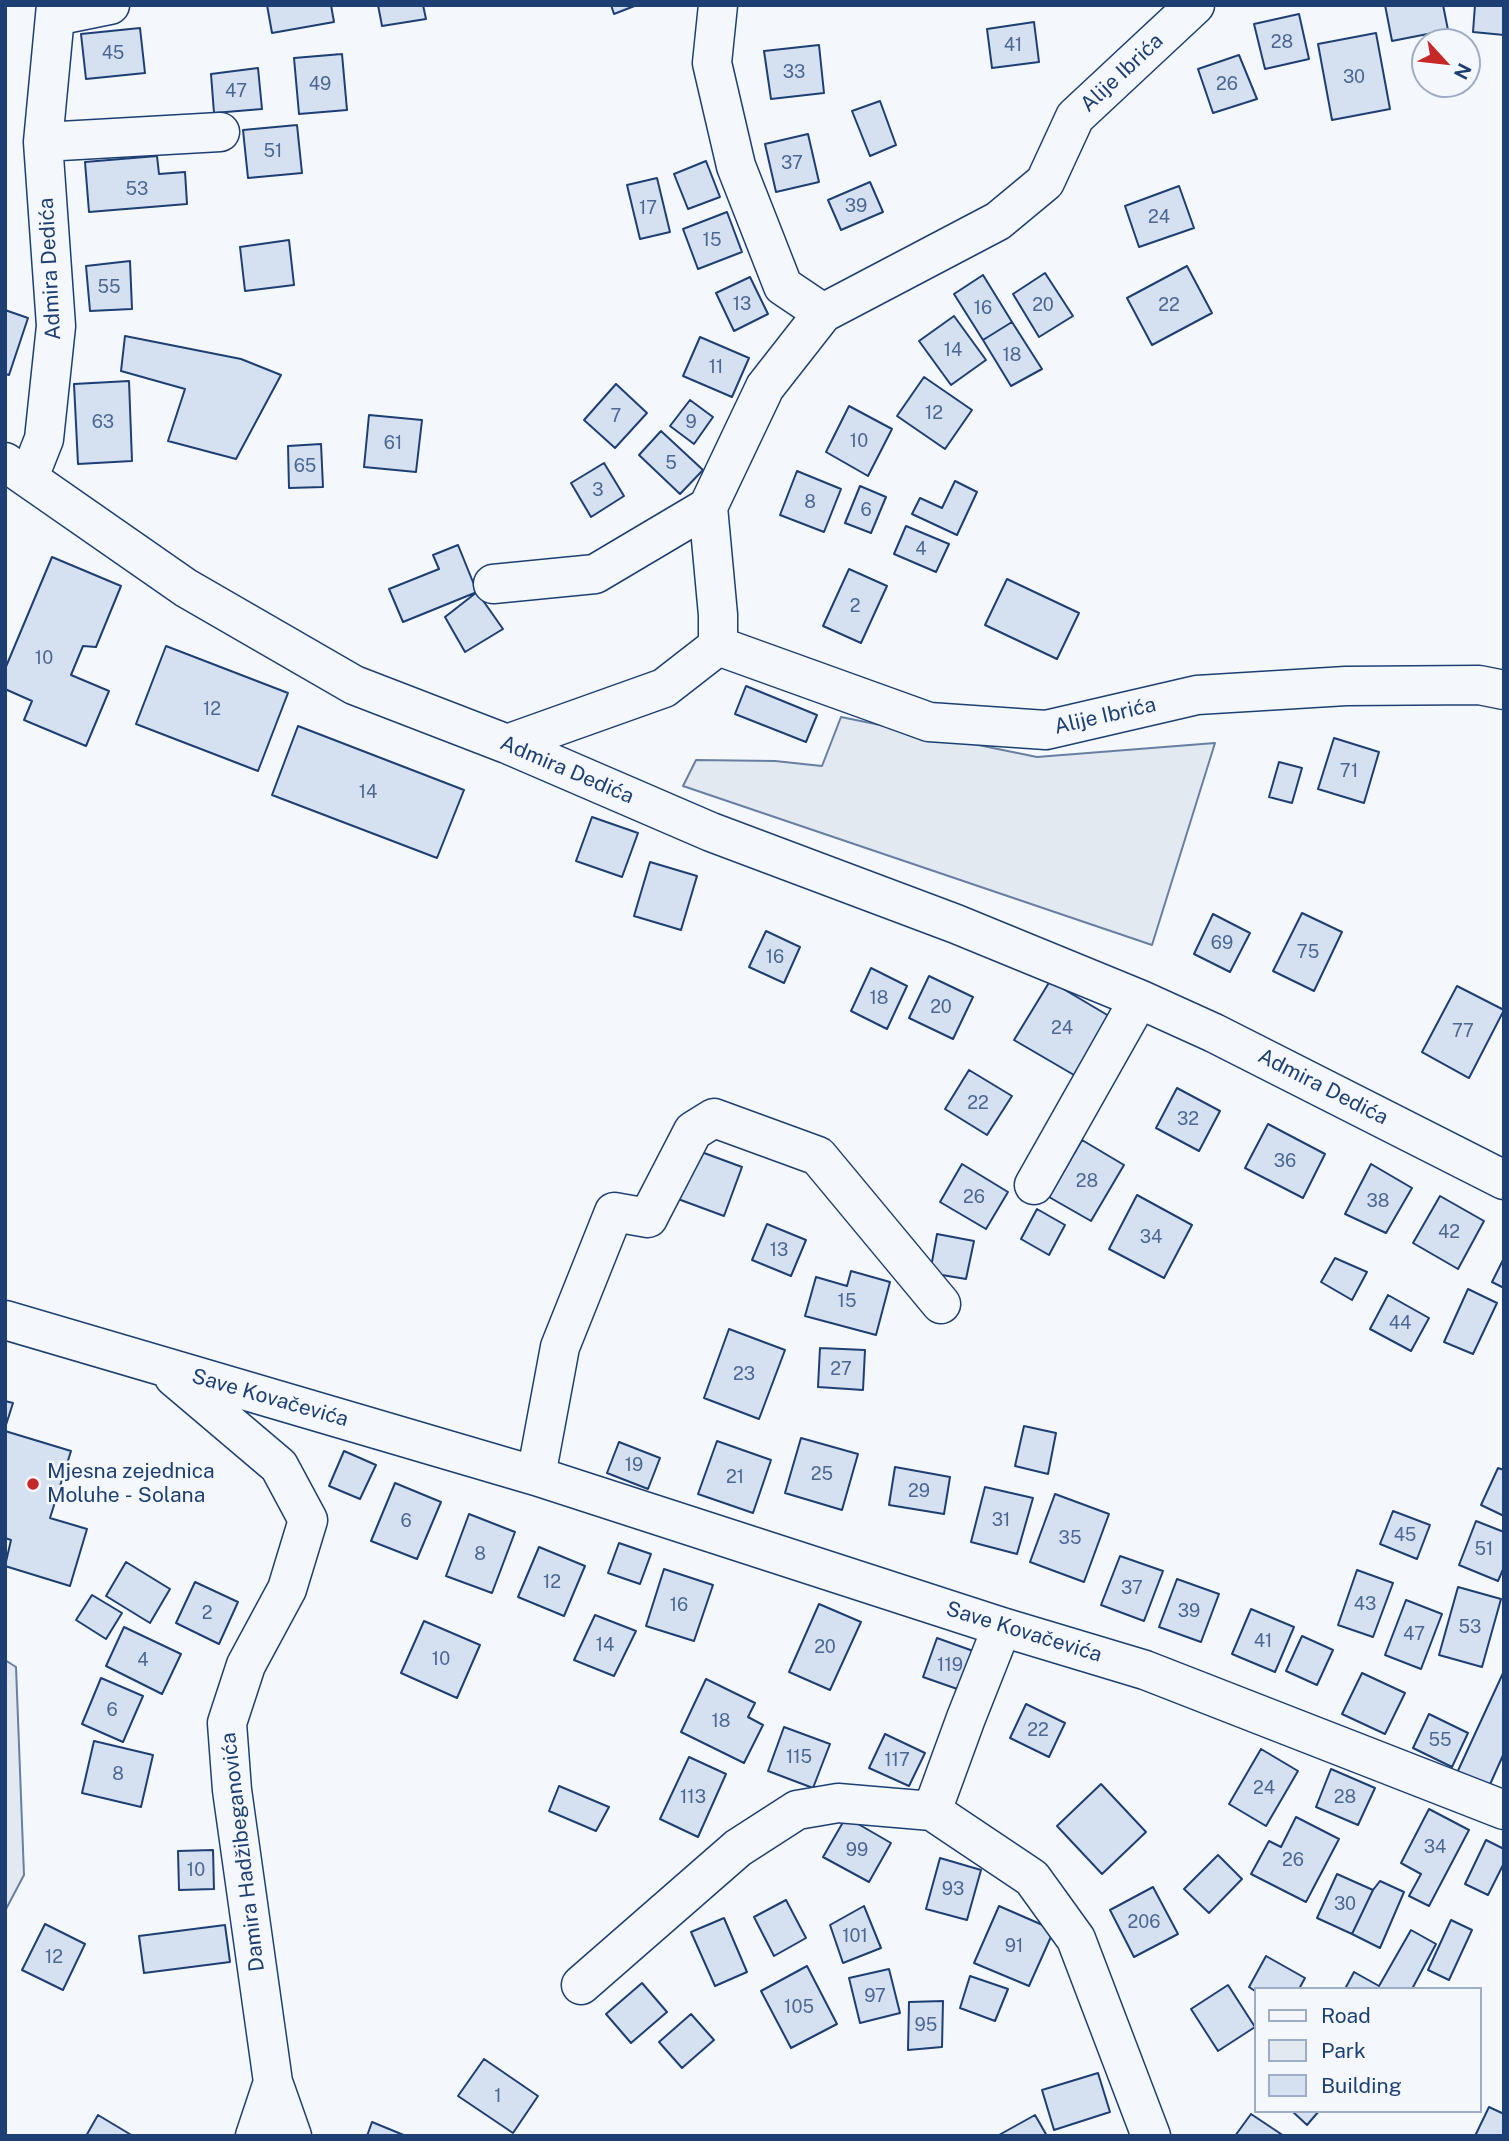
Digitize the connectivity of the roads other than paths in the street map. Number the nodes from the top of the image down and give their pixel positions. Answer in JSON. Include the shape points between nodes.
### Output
{"nodes":[{"id":1,"x":110,"y":5,"type":"edge"},
{"id":2,"x":718,"y":5,"type":"edge"},
{"id":3,"x":1195,"y":5,"type":"edge"},
{"id":4,"x":56,"y":11,"type":"edge"},
{"id":5,"x":220,"y":131,"type":"dead end"},
{"id":6,"x":43,"y":142,"type":"junction"},
{"id":7,"x":823,"y":313,"type":"junction"},
{"id":8,"x":17,"y":469,"type":"edge"},
{"id":9,"x":708,"y":508,"type":"junction"},
{"id":10,"x":493,"y":584,"type":"dead end"},
{"id":11,"x":718,"y":646,"type":"junction"},
{"id":12,"x":1504,"y":690,"type":"edge"},
{"id":13,"x":507,"y":744,"type":"junction"},
{"id":14,"x":1139,"y":999,"type":"junction"},
{"id":15,"x":1504,"y":1180,"type":"edge"},
{"id":16,"x":1034,"y":1185,"type":"dead end"},
{"id":17,"x":941,"y":1304,"type":"dead end"},
{"id":18,"x":5,"y":1320,"type":"edge"},
{"id":19,"x":159,"y":1366,"type":"junction"},
{"id":20,"x":536,"y":1476,"type":"junction"},
{"id":21,"x":1002,"y":1627,"type":"junction"},
{"id":22,"x":1504,"y":1810,"type":"edge"},
{"id":23,"x":932,"y":1811,"type":"junction"},
{"id":24,"x":581,"y":1985,"type":"dead end"},
{"id":25,"x":272,"y":2082,"type":"junction"},
{"id":26,"x":255,"y":2136,"type":"edge"},
{"id":27,"x":292,"y":2136,"type":"edge"},
{"id":28,"x":1151,"y":2136,"type":"edge"}],
"edges":[{"from":1,"to":4,"type":"street","name":"Admira Dedića"},
{"from":2,"to":7,"type":"street","via":[[712,63],[736,166],[783,286]]},
{"from":3,"to":7,"type":"street","name":"Alije Ibrića","via":[[1075,117],[1045,182],[998,222]]},
{"from":4,"to":6,"type":"street","name":"Admira Dedića"},
{"from":5,"to":6,"type":"street"},
{"from":6,"to":8,"type":"street","name":"Admira Dedića","via":[[56,326],[44,439]]},
{"from":7,"to":9,"type":"street","name":"Alije Ibrića","via":[[765,387]]},
{"from":8,"to":13,"type":"street","name":"Admira Dedića","via":[[186,588],[354,685]]},
{"from":9,"to":10,"type":"street","via":[[595,574]]},
{"from":9,"to":11,"type":"street"},
{"from":11,"to":12,"type":"street","name":"Alije Ibrića","via":[[929,722],[1046,730],[1197,695],[1346,686],[1479,685]]},
{"from":11,"to":13,"type":"street","via":[[664,688]]},
{"from":13,"to":14,"type":"street","name":"Admira Dedića","via":[[711,832],[956,923]]},
{"from":14,"to":15,"type":"street","name":"Admira Dedića","via":[[1214,1032]]},
{"from":14,"to":16,"type":"street"},
{"from":17,"to":20,"type":"street","via":[[818,1156],[715,1118],[693,1130],[648,1218],[614,1212],[560,1347]]},
{"from":18,"to":19,"type":"street","name":"Save Kovačevića"},
{"from":19,"to":20,"type":"street","name":"Save Kovačevića"},
{"from":19,"to":25,"type":"street","name":"Damira Hadžibeganovića","via":[[279,1466],[309,1520],[287,1589],[246,1665],[227,1724]]},
{"from":20,"to":21,"type":"street","name":"Save Kovačevića"},
{"from":21,"to":22,"type":"street","name":"Save Kovačevića","via":[[1145,1670]]},
{"from":21,"to":23,"type":"street"},
{"from":23,"to":24,"type":"street","via":[[838,1803],[797,1810],[738,1848]]},
{"from":23,"to":28,"type":"street","via":[[1032,1878],[1076,1939]]},
{"from":25,"to":26,"type":"street","name":"Damira Hadžibeganovića"},
{"from":25,"to":27,"type":"street","name":"Damira Hadžibeganovića"}]}
